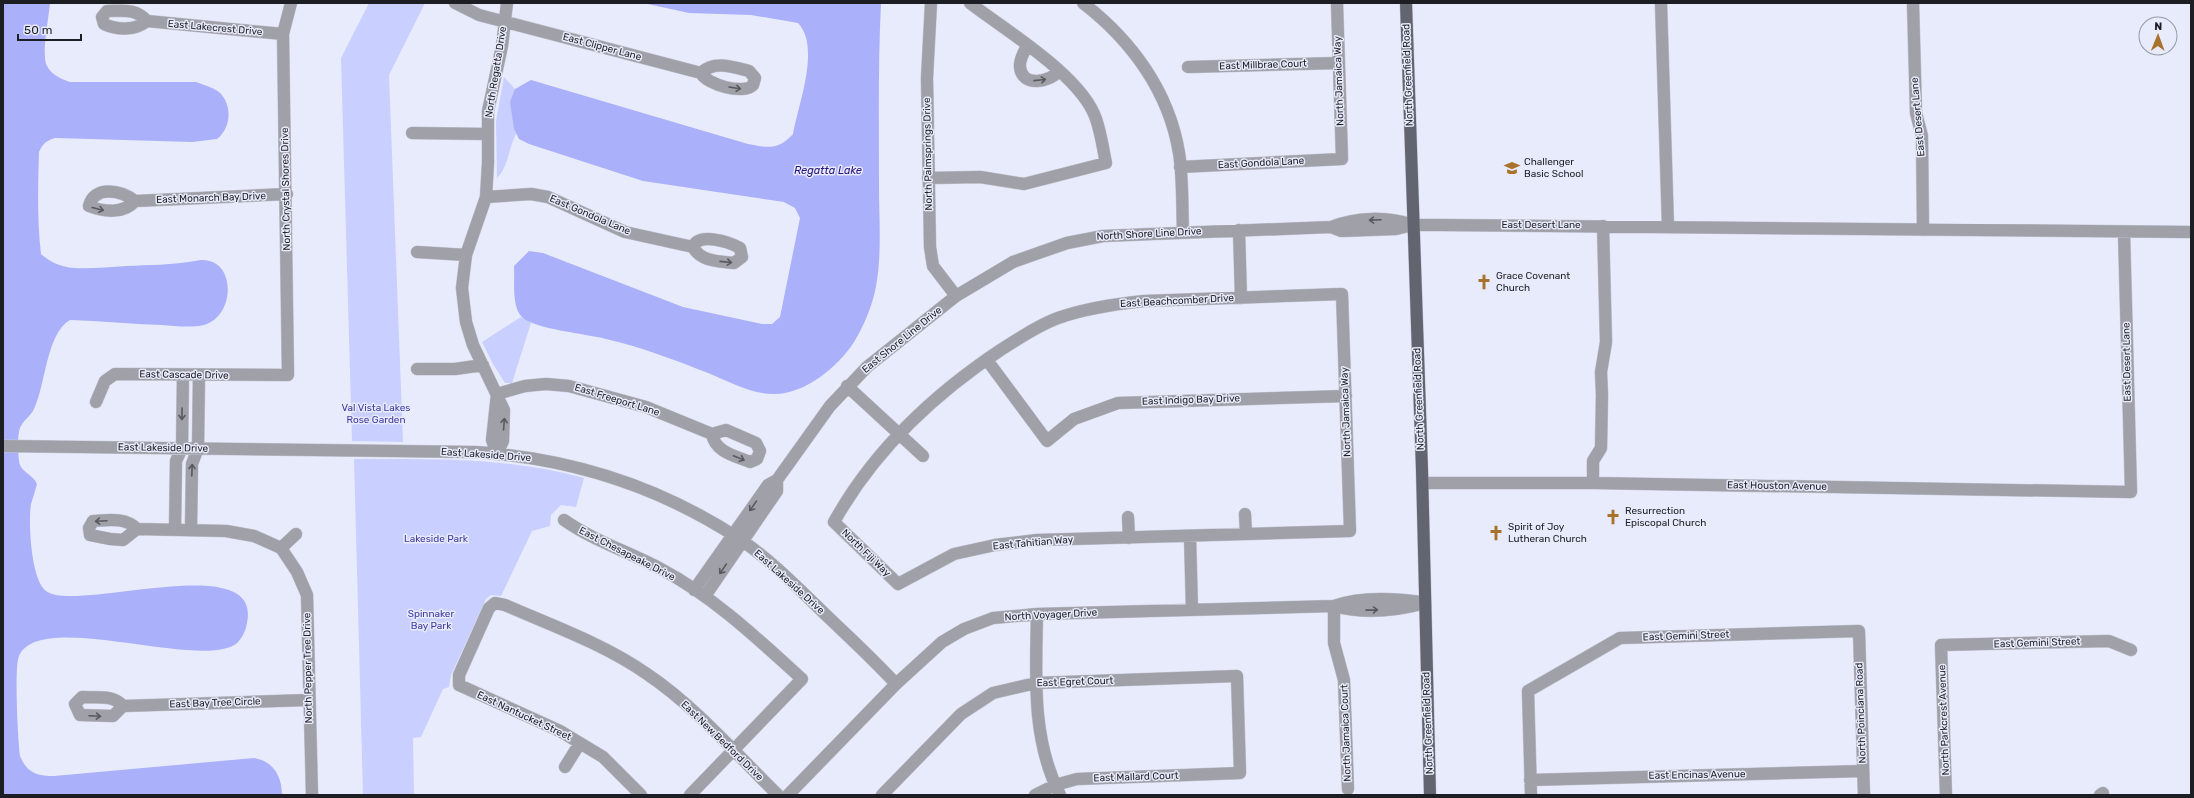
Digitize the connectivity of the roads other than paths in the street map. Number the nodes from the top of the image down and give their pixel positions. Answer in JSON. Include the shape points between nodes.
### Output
{"nodes":[{"id":1,"x":290,"y":3,"type":"edge"},
{"id":2,"x":455,"y":3,"type":"edge"},
{"id":3,"x":507,"y":3,"type":"edge"},
{"id":4,"x":931,"y":3,"type":"edge"},
{"id":5,"x":970,"y":3,"type":"edge"},
{"id":6,"x":1083,"y":3,"type":"edge"},
{"id":7,"x":1337,"y":3,"type":"edge"},
{"id":8,"x":1406,"y":3,"type":"edge"},
{"id":9,"x":1661,"y":3,"type":"edge"},
{"id":10,"x":1913,"y":3,"type":"edge"},
{"id":11,"x":147,"y":21,"type":"dead end"},
{"id":12,"x":504,"y":21,"type":"junction"},
{"id":13,"x":283,"y":34,"type":"junction"},
{"id":14,"x":1027,"y":46,"type":"junction"},
{"id":15,"x":1339,"y":63,"type":"junction"},
{"id":16,"x":1188,"y":67,"type":"dead end"},
{"id":17,"x":1059,"y":71,"type":"junction"},
{"id":18,"x":700,"y":73,"type":"dead end"},
{"id":19,"x":412,"y":133,"type":"dead end"},
{"id":20,"x":487,"y":134,"type":"junction"},
{"id":21,"x":1342,"y":158,"type":"joint"},
{"id":22,"x":1180,"y":167,"type":"junction"},
{"id":23,"x":928,"y":178,"type":"junction"},
{"id":24,"x":287,"y":194,"type":"junction"},
{"id":25,"x":486,"y":197,"type":"junction"},
{"id":26,"x":135,"y":201,"type":"dead end"},
{"id":27,"x":1413,"y":225,"type":"junction"},
{"id":28,"x":1603,"y":226,"type":"junction"},
{"id":29,"x":1668,"y":227,"type":"junction"},
{"id":30,"x":1239,"y":230,"type":"junction"},
{"id":31,"x":1923,"y":230,"type":"junction"},
{"id":32,"x":1183,"y":232,"type":"junction"},
{"id":33,"x":2124,"y":232,"type":"junction"},
{"id":34,"x":2191,"y":232,"type":"edge"},
{"id":35,"x":693,"y":247,"type":"dead end"},
{"id":36,"x":417,"y":252,"type":"dead end"},
{"id":37,"x":466,"y":255,"type":"junction"},
{"id":38,"x":1342,"y":294,"type":"joint"},
{"id":39,"x":956,"y":296,"type":"junction"},
{"id":40,"x":1242,"y":298,"type":"junction"},
{"id":41,"x":987,"y":360,"type":"junction"},
{"id":42,"x":483,"y":365,"type":"junction"},
{"id":43,"x":417,"y":369,"type":"dead end"},
{"id":44,"x":183,"y":375,"type":"junction"},
{"id":45,"x":199,"y":375,"type":"junction"},
{"id":46,"x":288,"y":375,"type":"joint"},
{"id":47,"x":847,"y":386,"type":"junction"},
{"id":48,"x":497,"y":394,"type":"junction"},
{"id":49,"x":1346,"y":396,"type":"junction"},
{"id":50,"x":96,"y":402,"type":"dead end"},
{"id":51,"x":712,"y":434,"type":"dead end"},
{"id":52,"x":898,"y":435,"type":"junction"},
{"id":53,"x":3,"y":446,"type":"edge"},
{"id":54,"x":182,"y":448,"type":"junction"},
{"id":55,"x":198,"y":448,"type":"junction"},
{"id":56,"x":497,"y":453,"type":"junction"},
{"id":57,"x":923,"y":456,"type":"dead end"},
{"id":58,"x":1422,"y":483,"type":"junction"},
{"id":59,"x":1593,"y":483,"type":"junction"},
{"id":60,"x":2131,"y":492,"type":"joint"},
{"id":61,"x":1245,"y":514,"type":"dead end"},
{"id":62,"x":1128,"y":517,"type":"dead end"},
{"id":63,"x":564,"y":520,"type":"dead end"},
{"id":64,"x":834,"y":522,"type":"joint"},
{"id":65,"x":137,"y":529,"type":"dead end"},
{"id":66,"x":175,"y":529,"type":"junction"},
{"id":67,"x":191,"y":529,"type":"junction"},
{"id":68,"x":1350,"y":531,"type":"joint"},
{"id":69,"x":296,"y":534,"type":"dead end"},
{"id":70,"x":1246,"y":534,"type":"junction"},
{"id":71,"x":1190,"y":536,"type":"junction"},
{"id":72,"x":737,"y":538,"type":"junction"},
{"id":73,"x":1129,"y":538,"type":"junction"},
{"id":74,"x":281,"y":548,"type":"junction"},
{"id":75,"x":898,"y":584,"type":"joint"},
{"id":76,"x":700,"y":593,"type":"junction"},
{"id":77,"x":495,"y":603,"type":"joint"},
{"id":78,"x":1425,"y":603,"type":"junction"},
{"id":79,"x":1334,"y":606,"type":"junction"},
{"id":80,"x":1192,"y":610,"type":"junction"},
{"id":81,"x":1037,"y":614,"type":"junction"},
{"id":82,"x":1858,"y":631,"type":"joint"},
{"id":83,"x":1941,"y":645,"type":"joint"},
{"id":84,"x":2131,"y":650,"type":"dead end"},
{"id":85,"x":1036,"y":683,"type":"junction"},
{"id":86,"x":896,"y":684,"type":"junction"},
{"id":87,"x":308,"y":700,"type":"junction"},
{"id":88,"x":122,"y":706,"type":"dead end"},
{"id":89,"x":580,"y":743,"type":"junction"},
{"id":90,"x":733,"y":751,"type":"junction"},
{"id":91,"x":566,"y":767,"type":"dead end"},
{"id":92,"x":1863,"y":771,"type":"junction"},
{"id":93,"x":1240,"y":773,"type":"joint"},
{"id":94,"x":1530,"y":780,"type":"junction"},
{"id":95,"x":1348,"y":789,"type":"dead end"},
{"id":96,"x":1057,"y":790,"type":"edge"},
{"id":97,"x":312,"y":795,"type":"edge"},
{"id":98,"x":641,"y":795,"type":"edge"},
{"id":99,"x":690,"y":795,"type":"edge"},
{"id":100,"x":778,"y":795,"type":"edge"},
{"id":101,"x":788,"y":795,"type":"edge"},
{"id":102,"x":882,"y":795,"type":"edge"},
{"id":103,"x":1035,"y":795,"type":"edge"},
{"id":104,"x":1430,"y":795,"type":"edge"},
{"id":105,"x":1531,"y":795,"type":"edge"},
{"id":106,"x":1864,"y":795,"type":"edge"},
{"id":107,"x":1946,"y":795,"type":"edge"}],
"edges":[{"from":1,"to":13,"type":"street","name":"North Crystal Shores Drive"},
{"from":2,"to":12,"type":"street","name":"East Clipper Lane","via":[[479,15]]},
{"from":3,"to":12,"type":"street","name":"North Regatta Drive"},
{"from":4,"to":23,"type":"street","name":"North Palmsprings Drive","via":[[927,78]]},
{"from":5,"to":14,"type":"street"},
{"from":6,"to":22,"type":"street","via":[[1117,33],[1149,73],[1167,111],[1176,139]]},
{"from":7,"to":15,"type":"street","name":"North Jamaica Way"},
{"from":8,"to":27,"type":"main road","name":"North Greenfield Road"},
{"from":9,"to":29,"type":"street"},
{"from":10,"to":31,"type":"street","name":"East Desert Lane","via":[[1916,113],[1922,136]]},
{"from":11,"to":13,"type":"street","name":"East Lakecrest Drive"},
{"from":12,"to":18,"type":"street","name":"East Clipper Lane"},
{"from":12,"to":20,"type":"street","name":"North Regatta Drive","via":[[502,46],[488,111]]},
{"from":13,"to":24,"type":"street","name":"North Crystal Shores Drive"},
{"from":14,"to":17,"type":"street"},
{"from":14,"to":17,"type":"street","one_way":true,"via":[[1020,66],[1022,75],[1028,80],[1047,80]]},
{"from":15,"to":16,"type":"street","name":"East Millbrae Court"},
{"from":15,"to":21,"type":"street","name":"North Jamaica Way"},
{"from":17,"to":23,"type":"street","via":[[1078,89],[1096,118],[1106,163],[1024,184],[980,177]]},
{"from":19,"to":20,"type":"street"},
{"from":20,"to":25,"type":"street","name":"North Regatta Drive"},
{"from":21,"to":22,"type":"street","name":"East Gondola Lane"},
{"from":22,"to":32,"type":"street"},
{"from":23,"to":39,"type":"street","name":"North Palmsprings Drive","via":[[931,256],[939,275]]},
{"from":24,"to":26,"type":"street","name":"East Monarch Bay Drive"},
{"from":24,"to":46,"type":"street","name":"North Crystal Shores Drive"},
{"from":25,"to":35,"type":"street","name":"East Gondola Lane","via":[[531,194],[548,197],[625,232]]},
{"from":25,"to":37,"type":"street","name":"North Regatta Drive"},
{"from":27,"to":28,"type":"street","name":"East Desert Lane"},
{"from":27,"to":30,"type":"street","name":"North Shore Line Drive","via":[[1396,219],[1346,221],[1331,227]]},
{"from":27,"to":58,"type":"main road","name":"North Greenfield Road"},
{"from":28,"to":29,"type":"street","name":"East Desert Lane"},
{"from":28,"to":59,"type":"street","via":[[1606,342],[1601,372],[1600,448],[1593,461]]},
{"from":29,"to":31,"type":"street","name":"East Desert Lane"},
{"from":30,"to":32,"type":"street","name":"North Shore Line Drive"},
{"from":30,"to":40,"type":"street"},
{"from":31,"to":33,"type":"street","name":"East Desert Lane"},
{"from":32,"to":39,"type":"street","name":"North Shore Line Drive","via":[[1103,236],[1067,243],[1013,262]]},
{"from":33,"to":34,"type":"street","name":"East Desert Lane"},
{"from":33,"to":60,"type":"street","name":"East Desert Lane"},
{"from":36,"to":37,"type":"street"},
{"from":37,"to":42,"type":"street","name":"North Regatta Drive","via":[[462,288],[466,322]]},
{"from":38,"to":40,"type":"street","name":"East Beachcomber Drive"},
{"from":38,"to":49,"type":"street","name":"North Jamaica Way"},
{"from":39,"to":47,"type":"street","name":"East Shore Line Drive","via":[[882,353]]},
{"from":40,"to":41,"type":"street","name":"East Beachcomber Drive","via":[[1144,302],[1083,310],[1057,318],[1029,332]]},
{"from":41,"to":49,"type":"street","name":"East Indigo Bay Drive","via":[[1047,441],[1074,419],[1118,403]]},
{"from":41,"to":52,"type":"street","name":"East Beachcomber Drive","via":[[924,409]]},
{"from":42,"to":43,"type":"street","via":[[455,369]]},
{"from":42,"to":48,"type":"street","name":"North Regatta Drive"},
{"from":44,"to":45,"type":"street","name":"East Cascade Drive"},
{"from":44,"to":50,"type":"street","name":"East Cascade Drive","via":[[115,374],[105,381]]},
{"from":44,"to":54,"type":"street","one_way":true},
{"from":45,"to":46,"type":"street","name":"East Cascade Drive"},
{"from":45,"to":55,"type":"street"},
{"from":47,"to":52,"type":"street"},
{"from":47,"to":72,"type":"street","name":"East Shore Line Drive","via":[[777,480],[777,491]]},
{"from":48,"to":51,"type":"street","name":"East Freeport Lane","via":[[526,386],[569,386],[646,407]]},
{"from":48,"to":56,"type":"street","name":"North Regatta Drive","via":[[505,416],[503,441]]},
{"from":49,"to":68,"type":"street","name":"North Jamaica Way"},
{"from":52,"to":57,"type":"street"},
{"from":52,"to":64,"type":"street","name":"East Beachcomber Drive","via":[[856,485]]},
{"from":53,"to":54,"type":"street","name":"East Lakeside Drive"},
{"from":54,"to":55,"type":"street","name":"East Lakeside Drive"},
{"from":54,"to":66,"type":"street","via":[[176,461]]},
{"from":55,"to":56,"type":"street","name":"East Lakeside Drive"},
{"from":67,"to":55,"type":"street","one_way":true,"via":[[192,464]]},
{"from":56,"to":72,"type":"street","name":"East Lakeside Drive","via":[[552,460],[625,481],[671,500]]},
{"from":58,"to":59,"type":"street","name":"East Houston Avenue"},
{"from":58,"to":78,"type":"main road","name":"North Greenfield Road"},
{"from":59,"to":60,"type":"street","name":"East Houston Avenue"},
{"from":61,"to":70,"type":"street"},
{"from":62,"to":73,"type":"street"},
{"from":63,"to":76,"type":"street","name":"East Chesapeake Drive","via":[[584,534],[661,569]]},
{"from":64,"to":75,"type":"street","name":"North Fiji Way"},
{"from":65,"to":66,"type":"street"},
{"from":66,"to":67,"type":"street"},
{"from":67,"to":74,"type":"street","via":[[254,536]]},
{"from":68,"to":70,"type":"street","name":"East Tahitian Way"},
{"from":69,"to":74,"type":"street"},
{"from":70,"to":71,"type":"street","name":"East Tahitian Way"},
{"from":71,"to":73,"type":"street","name":"East Tahitian Way"},
{"from":71,"to":80,"type":"street"},
{"from":72,"to":76,"type":"street","name":"East Shore Line Drive"},
{"from":72,"to":86,"type":"street","name":"East Lakeside Drive","via":[[800,590]]},
{"from":73,"to":75,"type":"street","name":"East Tahitian Way","via":[[1037,540],[995,545],[954,554]]},
{"from":74,"to":87,"type":"street","name":"North Pepper Tree Drive","via":[[297,572],[307,595]]},
{"from":76,"to":90,"type":"street","name":"East Chesapeake Drive","via":[[740,623],[802,679]]},
{"from":77,"to":89,"type":"street","name":"East Nantucket Street","via":[[489,608],[480,628],[460,675],[459,685],[560,731]]},
{"from":77,"to":90,"type":"street","name":"East New Bedford Drive","via":[[505,605],[610,651],[647,674],[691,709]]},
{"from":78,"to":79,"type":"street","name":"North Voyager Drive","via":[[1401,599],[1351,600]]},
{"from":78,"to":104,"type":"main road","name":"North Greenfield Road"},
{"from":79,"to":80,"type":"street","name":"North Voyager Drive"},
{"from":79,"to":95,"type":"street","name":"North Jamaica Court","via":[[1334,642],[1344,680]]},
{"from":80,"to":81,"type":"street","name":"North Voyager Drive"},
{"from":81,"to":85,"type":"street"},
{"from":81,"to":86,"type":"street","name":"North Voyager Drive","via":[[993,618],[964,629],[942,642]]},
{"from":82,"to":92,"type":"street","name":"North Poinciana Road"},
{"from":82,"to":94,"type":"street","name":"East Gemini Street","via":[[1620,638],[1528,691]]},
{"from":83,"to":84,"type":"street","name":"East Gemini Street","via":[[2109,641]]},
{"from":83,"to":107,"type":"street","name":"North Parkcrest Avenue"},
{"from":85,"to":93,"type":"street","name":"East Egret Court","via":[[1237,676]]},
{"from":85,"to":96,"type":"street","via":[[1039,736]]},
{"from":85,"to":102,"type":"street","name":"East Egret Court","via":[[993,693],[961,714]]},
{"from":86,"to":101,"type":"street","name":"North Voyager Drive"},
{"from":87,"to":88,"type":"street","name":"East Bay Tree Circle"},
{"from":87,"to":97,"type":"street","name":"North Pepper Tree Drive"},
{"from":89,"to":91,"type":"street"},
{"from":89,"to":98,"type":"street","name":"East Nantucket Street","via":[[603,757]]},
{"from":90,"to":99,"type":"street"},
{"from":90,"to":100,"type":"street","name":"East New Bedford Drive"},
{"from":92,"to":94,"type":"street","name":"East Encinas Avenue"},
{"from":92,"to":106,"type":"street","name":"North Poinciana Road"},
{"from":93,"to":96,"type":"street","name":"East Mallard Court","via":[[1077,779]]},
{"from":94,"to":105,"type":"street"},
{"from":96,"to":103,"type":"street","name":"East Mallard Court"}]}
